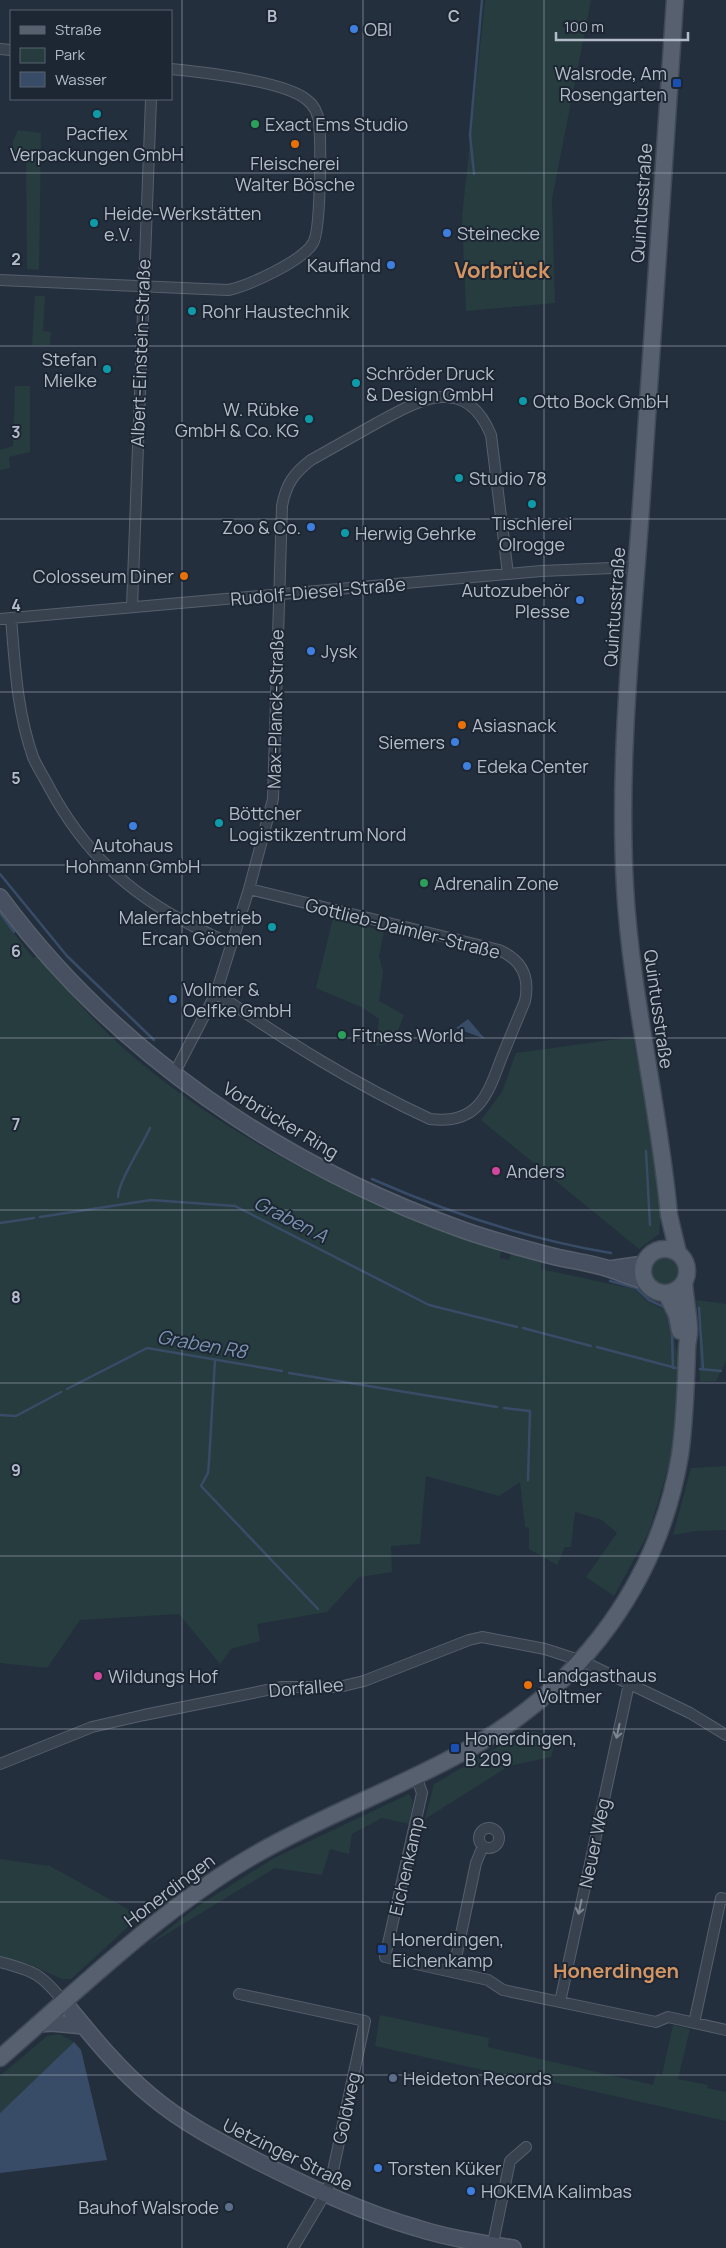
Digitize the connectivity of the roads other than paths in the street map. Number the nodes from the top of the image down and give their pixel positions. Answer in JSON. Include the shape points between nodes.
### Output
{"nodes":[{"id":1,"x":675,"y":0,"type":"edge"},
{"id":2,"x":172,"y":69,"type":"edge"},
{"id":3,"x":151,"y":100,"type":"edge"},
{"id":4,"x":0,"y":280,"type":"edge"},
{"id":5,"x":142,"y":286,"type":"junction"},
{"id":6,"x":636,"y":567,"type":"junction"},
{"id":7,"x":508,"y":574,"type":"junction"},
{"id":8,"x":278,"y":594,"type":"junction"},
{"id":9,"x":132,"y":607,"type":"junction"},
{"id":10,"x":5,"y":619,"type":"edge"},
{"id":11,"x":249,"y":889,"type":"junction"},
{"id":12,"x":0,"y":897,"type":"edge"},
{"id":13,"x":232,"y":944,"type":"junction"},
{"id":14,"x":216,"y":993,"type":"junction"},
{"id":15,"x":174,"y":1074,"type":"junction"},
{"id":16,"x":669,"y":1215,"type":"junction"},
{"id":17,"x":659,"y":1250,"type":"junction"},
{"id":18,"x":678,"y":1253,"type":"junction"},
{"id":19,"x":644,"y":1264,"type":"junction"},
{"id":20,"x":608,"y":1269,"type":"junction"},
{"id":21,"x":645,"y":1281,"type":"junction"},
{"id":22,"x":684,"y":1282,"type":"junction"},
{"id":23,"x":666,"y":1294,"type":"junction"},
{"id":24,"x":686,"y":1346,"type":"junction"},
{"id":25,"x":582,"y":1661,"type":"junction"},
{"id":26,"x":629,"y":1684,"type":"junction"},
{"id":27,"x":726,"y":1735,"type":"edge"},
{"id":28,"x":0,"y":1764,"type":"edge"},
{"id":29,"x":416,"y":1776,"type":"junction"},
{"id":30,"x":483,"y":1846,"type":"dead end"},
{"id":31,"x":726,"y":1899,"type":"edge"},
{"id":32,"x":0,"y":1962,"type":"edge"},
{"id":33,"x":453,"y":1972,"type":"junction"},
{"id":34,"x":239,"y":1994,"type":"dead end"},
{"id":35,"x":64,"y":2002,"type":"junction"},
{"id":36,"x":560,"y":2002,"type":"junction"},
{"id":37,"x":694,"y":2023,"type":"junction"},
{"id":38,"x":38,"y":2024,"type":"junction"},
{"id":39,"x":84,"y":2026,"type":"junction"},
{"id":40,"x":726,"y":2030,"type":"edge"},
{"id":41,"x":0,"y":2058,"type":"edge"},
{"id":42,"x":526,"y":2147,"type":"dead end"},
{"id":43,"x":325,"y":2194,"type":"junction"},
{"id":44,"x":493,"y":2246,"type":"edge"},
{"id":45,"x":293,"y":2248,"type":"edge"},
{"id":46,"x":513,"y":2248,"type":"edge"}],
"edges":[{"from":1,"to":6,"type":"main road","name":"Quintusstraße"},
{"from":2,"to":5,"type":"street","via":[[273,86],[307,99],[319,121],[317,230],[314,243],[304,253],[244,287],[228,290]]},
{"from":3,"to":5,"type":"street","name":"Albert-Einstein-Straße"},
{"from":4,"to":5,"type":"street"},
{"from":5,"to":9,"type":"street","name":"Albert-Einstein-Straße"},
{"from":6,"to":7,"type":"street","name":"Rudolf-Diesel-Straße"},
{"from":6,"to":16,"type":"main road","name":"Quintusstraße","via":[[625,754],[625,888],[631,954]]},
{"from":7,"to":8,"type":"street","name":"Rudolf-Diesel-Straße"},
{"from":7,"to":8,"type":"street","name":"Max-Planck-Straße","via":[[491,435],[486,422],[456,399],[438,396],[414,402],[311,460],[296,472],[284,493],[282,506]]},
{"from":8,"to":9,"type":"street","name":"Rudolf-Diesel-Straße"},
{"from":8,"to":11,"type":"street","name":"Max-Planck-Straße","via":[[273,799]]},
{"from":9,"to":10,"type":"street","name":"Rudolf-Diesel-Straße"},
{"from":10,"to":13,"type":"street","via":[[25,731],[33,758],[66,818],[90,850],[116,876],[176,917]]},
{"from":11,"to":13,"type":"street","name":"Max-Planck-Straße"},
{"from":11,"to":14,"type":"street","name":"Gottlieb-Daimler-Straße","via":[[499,950],[516,960],[522,968],[527,990],[524,1001],[487,1095],[471,1112],[451,1120],[440,1120],[430,1119],[365,1088],[294,1046]]},
{"from":12,"to":15,"type":"main road","name":"Vorbrücker Ring","via":[[73,982],[126,1035]]},
{"from":13,"to":14,"type":"street","name":"Max-Planck-Straße"},
{"from":14,"to":15,"type":"street","name":"Max-Planck-Straße"},
{"from":15,"to":20,"type":"main road","name":"Vorbrücker Ring","via":[[284,1148],[392,1201],[498,1241]]},
{"from":16,"to":17,"type":"main road","name":"Quintusstraße"},
{"from":16,"to":18,"type":"main road","name":"Quintusstraße"},
{"from":17,"to":18,"type":"main road"},
{"from":17,"to":19,"type":"main road"},
{"from":18,"to":22,"type":"main road","via":[[687,1270]]},
{"from":19,"to":20,"type":"main road","name":"Vorbrücker Ring"},
{"from":19,"to":21,"type":"main road"},
{"from":20,"to":21,"type":"main road","name":"Vorbrücker Ring"},
{"from":21,"to":23,"type":"main road","via":[[654,1290]]},
{"from":22,"to":23,"type":"main road"},
{"from":22,"to":24,"type":"main road","via":[[690,1330]]},
{"from":23,"to":24,"type":"main road","via":[[677,1315]]},
{"from":24,"to":25,"type":"main road","name":"Honerdingen","via":[[686,1394],[680,1454],[655,1543],[627,1601]]},
{"from":25,"to":26,"type":"street","name":"Dorfallee"},
{"from":25,"to":28,"type":"street","name":"Dorfallee","via":[[545,1649],[482,1638],[469,1640],[364,1681],[339,1687],[282,1687],[144,1715],[92,1727]]},
{"from":25,"to":29,"type":"main road","name":"Honerdingen","via":[[546,1696],[502,1729]]},
{"from":26,"to":27,"type":"street","name":"Dorfallee","via":[[696,1716]]},
{"from":26,"to":36,"type":"street","name":"Neuer Weg","one_way":true},
{"from":29,"to":33,"type":"street","name":"Eichenkamp","via":[[422,1793],[385,1957]]},
{"from":29,"to":35,"type":"main road","name":"Honerdingen","via":[[288,1837],[231,1869],[160,1920]]},
{"from":30,"to":33,"type":"street","via":[[476,1863]]},
{"from":31,"to":37,"type":"street","via":[[721,1898]]},
{"from":32,"to":35,"type":"street","via":[[39,1975]]},
{"from":33,"to":36,"type":"street","via":[[488,1980],[503,1990]]},
{"from":34,"to":43,"type":"street","name":"Goldweg","via":[[365,2021],[331,2180]]},
{"from":35,"to":38,"type":"main road","name":"Honerdingen"},
{"from":35,"to":39,"type":"main road","name":"Uetzinger Straße"},
{"from":36,"to":37,"type":"street","via":[[656,2022],[668,2017]]},
{"from":37,"to":40,"type":"street"},
{"from":38,"to":39,"type":"main road"},
{"from":38,"to":41,"type":"main road","name":"Honerdingen"},
{"from":39,"to":43,"type":"main road","name":"Uetzinger Straße","via":[[143,2089],[172,2112],[221,2143]]},
{"from":42,"to":44,"type":"street","via":[[510,2161]]},
{"from":43,"to":44,"type":"main road","name":"Uetzinger Straße","via":[[419,2229]]},
{"from":43,"to":45,"type":"street","name":"Goldweg"},
{"from":44,"to":46,"type":"main road","name":"Uetzinger Straße"}]}
